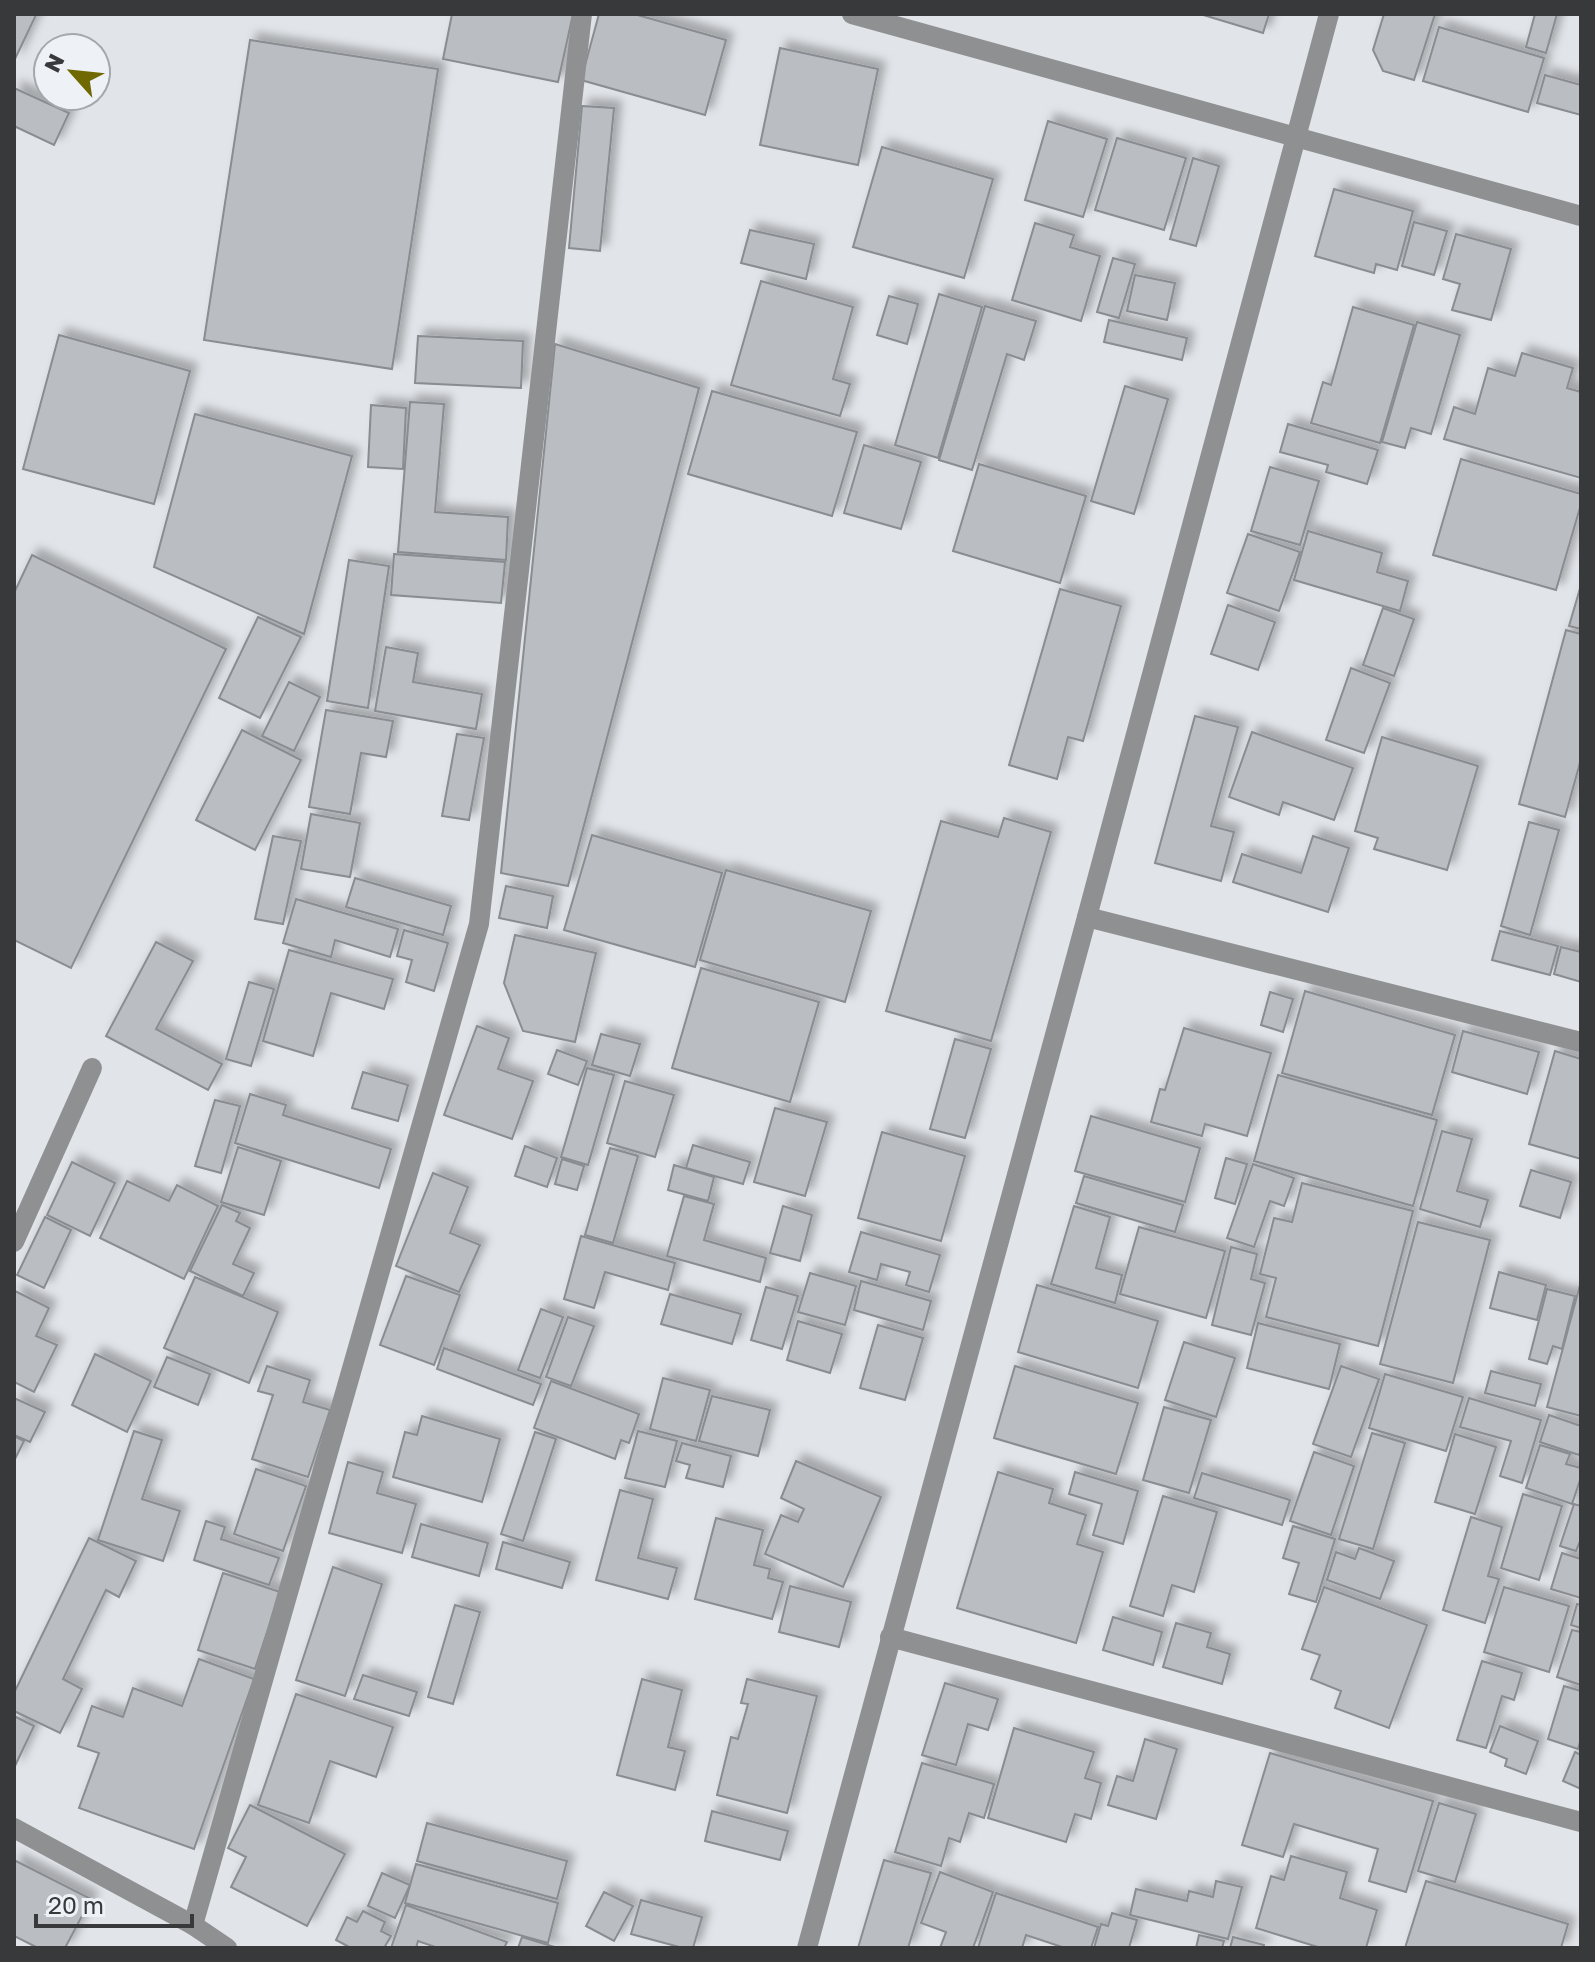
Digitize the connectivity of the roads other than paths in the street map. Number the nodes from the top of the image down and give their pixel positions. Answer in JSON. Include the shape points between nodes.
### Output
{"nodes":[{"id":1,"x":582,"y":14,"type":"edge"},
{"id":2,"x":852,"y":14,"type":"edge"},
{"id":3,"x":1329,"y":14,"type":"edge"},
{"id":4,"x":1296,"y":137,"type":"junction"},
{"id":5,"x":1581,"y":216,"type":"edge"},
{"id":6,"x":1087,"y":917,"type":"junction"},
{"id":7,"x":1581,"y":1042,"type":"edge"},
{"id":8,"x":92,"y":1068,"type":"dead end"},
{"id":9,"x":14,"y":1242,"type":"edge"},
{"id":10,"x":890,"y":1637,"type":"junction"},
{"id":11,"x":1581,"y":1822,"type":"edge"},
{"id":12,"x":14,"y":1828,"type":"edge"},
{"id":13,"x":193,"y":1925,"type":"junction"},
{"id":14,"x":227,"y":1948,"type":"edge"},
{"id":15,"x":807,"y":1948,"type":"edge"}],
"edges":[{"from":1,"to":13,"type":"street","via":[[479,924]]},
{"from":2,"to":4,"type":"street"},
{"from":3,"to":4,"type":"street"},
{"from":4,"to":5,"type":"street"},
{"from":4,"to":6,"type":"street"},
{"from":6,"to":7,"type":"street"},
{"from":6,"to":10,"type":"street"},
{"from":8,"to":9,"type":"street"},
{"from":10,"to":11,"type":"street"},
{"from":10,"to":15,"type":"street"},
{"from":12,"to":13,"type":"street"},
{"from":13,"to":14,"type":"street"}]}
